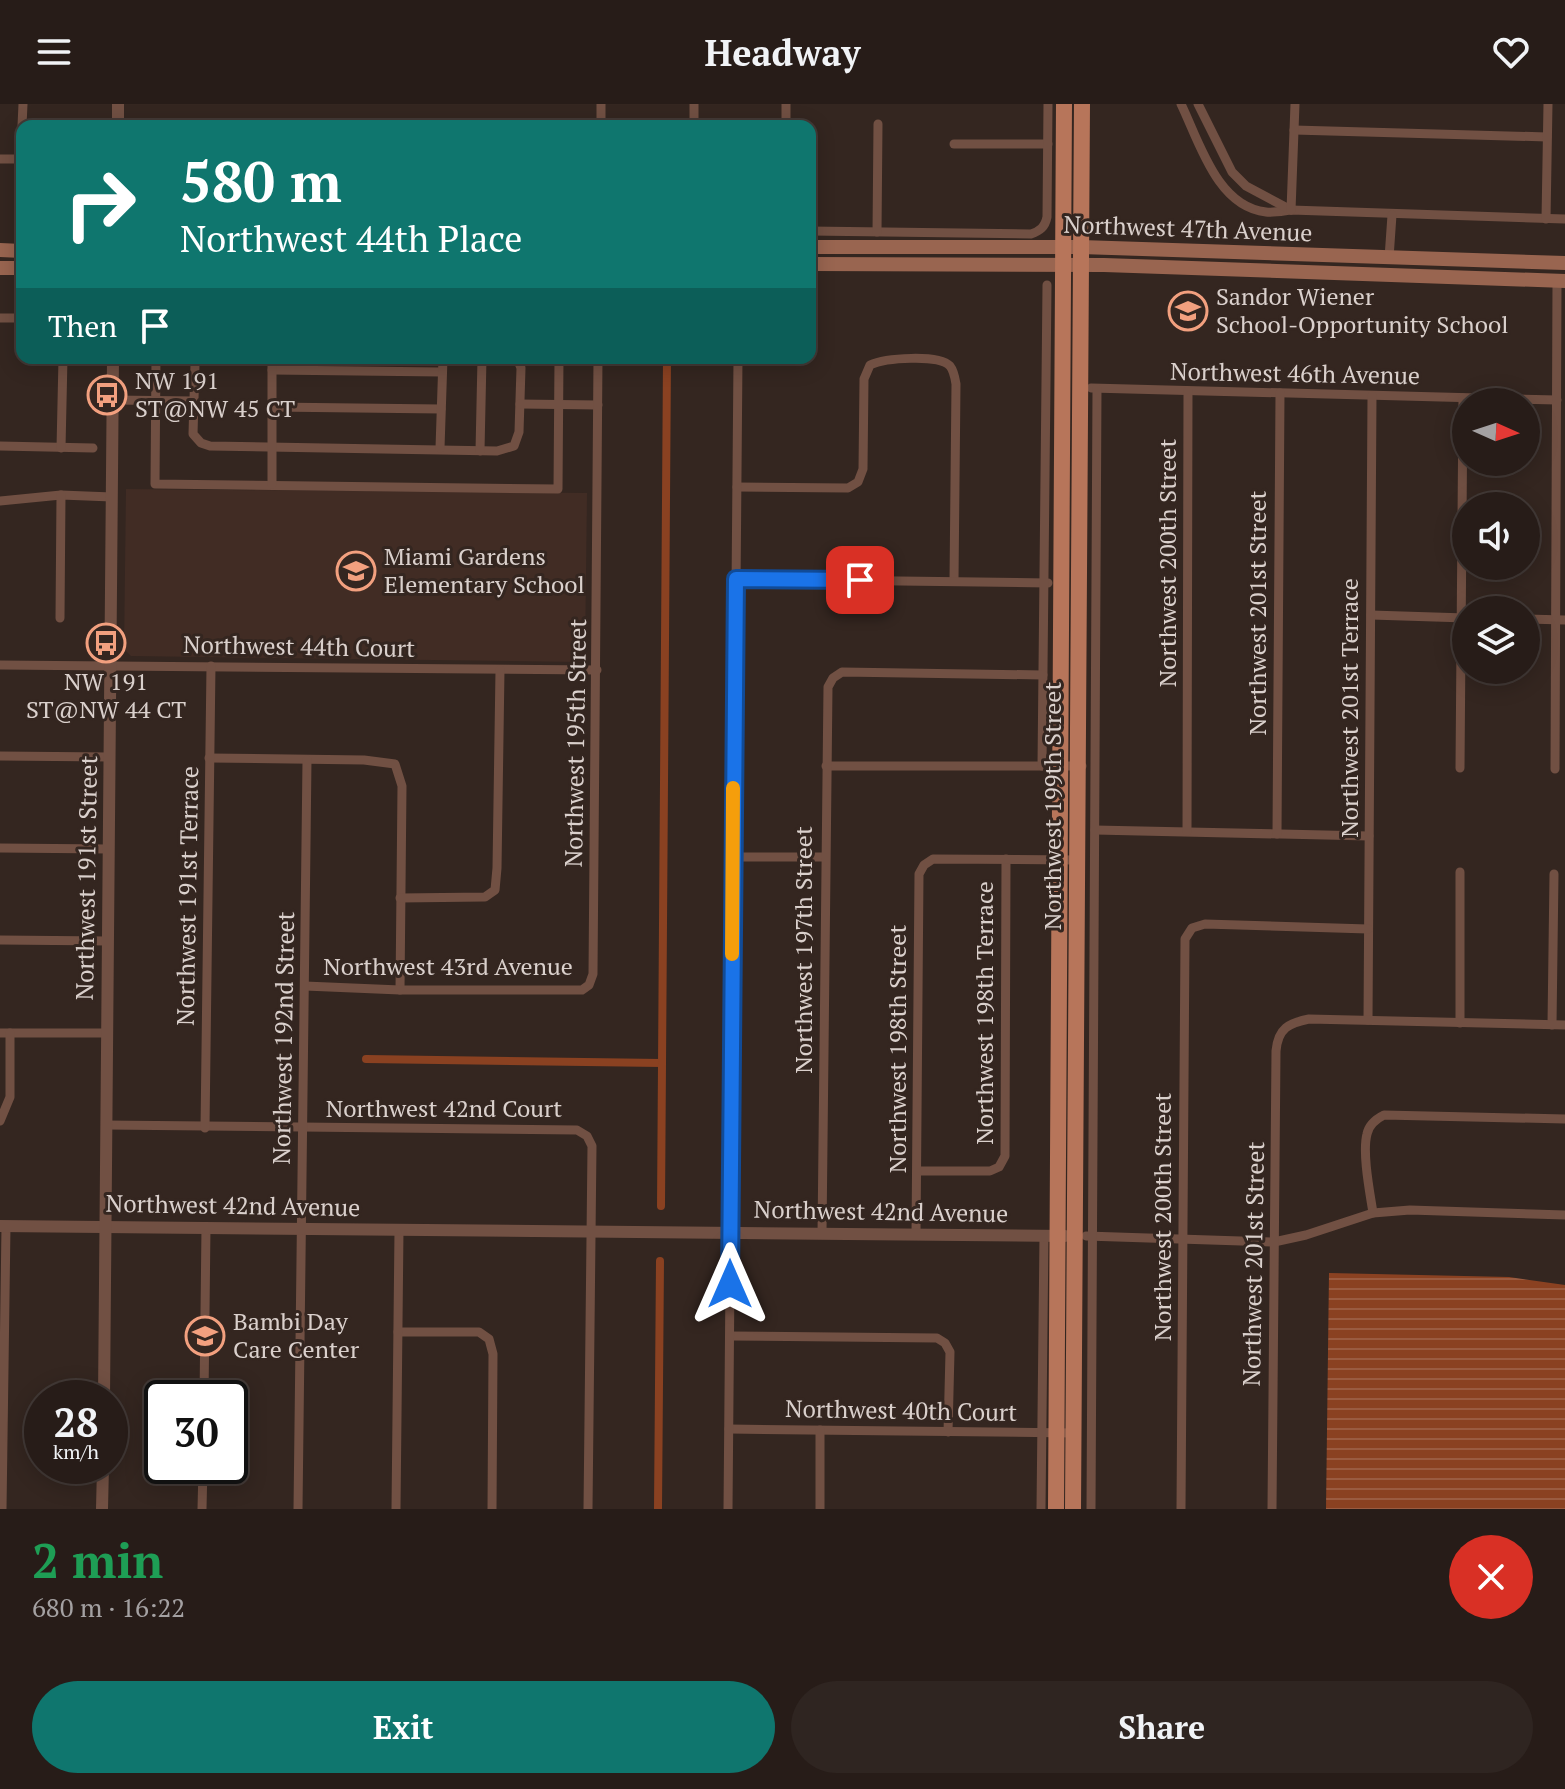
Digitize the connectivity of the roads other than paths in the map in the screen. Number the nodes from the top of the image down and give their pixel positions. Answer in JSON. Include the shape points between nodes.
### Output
{"nodes":[{"id":1,"x":1048,"y":104,"type":"edge"},
{"id":2,"x":1064,"y":104,"type":"edge"},
{"id":3,"x":1082,"y":104,"type":"edge"},
{"id":4,"x":1181,"y":104,"type":"edge"},
{"id":5,"x":1198,"y":104,"type":"edge"},
{"id":6,"x":1295,"y":104,"type":"edge"},
{"id":7,"x":1548,"y":104,"type":"edge"},
{"id":8,"x":878,"y":124,"type":"dead end"},
{"id":9,"x":1294,"y":130,"type":"junction"},
{"id":10,"x":1547,"y":137,"type":"junction"},
{"id":11,"x":954,"y":144,"type":"dead end"},
{"id":12,"x":1048,"y":144,"type":"junction"},
{"id":13,"x":1224,"y":156,"type":"junction"},
{"id":14,"x":1210,"y":164,"type":"junction"},
{"id":15,"x":1291,"y":210,"type":"junction"},
{"id":16,"x":1392,"y":215,"type":"junction"},
{"id":17,"x":1546,"y":219,"type":"junction"},
{"id":18,"x":1565,"y":219,"type":"edge"},
{"id":19,"x":816,"y":231,"type":"edge"},
{"id":20,"x":877,"y":232,"type":"junction"},
{"id":21,"x":816,"y":247,"type":"edge"},
{"id":22,"x":1062,"y":247,"type":"junction"},
{"id":23,"x":1081,"y":247,"type":"junction"},
{"id":24,"x":1341,"y":256,"type":"junction"},
{"id":25,"x":1389,"y":258,"type":"junction"},
{"id":26,"x":1543,"y":263,"type":"junction"},
{"id":27,"x":1565,"y":263,"type":"edge"},
{"id":28,"x":816,"y":264,"type":"edge"},
{"id":29,"x":1062,"y":265,"type":"junction"},
{"id":30,"x":1080,"y":266,"type":"junction"},
{"id":31,"x":1316,"y":272,"type":"junction"},
{"id":32,"x":1561,"y":281,"type":"edge"},
{"id":33,"x":1047,"y":285,"type":"dead end"},
{"id":34,"x":63,"y":364,"type":"edge"},
{"id":35,"x":113,"y":364,"type":"edge"},
{"id":36,"x":156,"y":364,"type":"edge"},
{"id":37,"x":197,"y":364,"type":"edge"},
{"id":38,"x":272,"y":364,"type":"edge"},
{"id":39,"x":443,"y":364,"type":"edge"},
{"id":40,"x":482,"y":364,"type":"edge"},
{"id":41,"x":519,"y":364,"type":"edge"},
{"id":42,"x":559,"y":364,"type":"edge"},
{"id":43,"x":598,"y":364,"type":"edge"},
{"id":44,"x":738,"y":364,"type":"edge"},
{"id":45,"x":272,"y":370,"type":"junction"},
{"id":46,"x":442,"y":372,"type":"junction"},
{"id":47,"x":1088,"y":388,"type":"junction"},
{"id":48,"x":1188,"y":391,"type":"junction"},
{"id":49,"x":1280,"y":393,"type":"junction"},
{"id":50,"x":1372,"y":396,"type":"junction"},
{"id":51,"x":1452,"y":398,"type":"edge"},
{"id":52,"x":113,"y":400,"type":"junction"},
{"id":53,"x":156,"y":400,"type":"junction"},
{"id":54,"x":1540,"y":400,"type":"edge"},
{"id":55,"x":1557,"y":400,"type":"junction"},
{"id":56,"x":194,"y":401,"type":"junction"},
{"id":57,"x":520,"y":404,"type":"junction"},
{"id":58,"x":558,"y":404,"type":"junction"},
{"id":59,"x":598,"y":405,"type":"junction"},
{"id":60,"x":272,"y":407,"type":"junction"},
{"id":61,"x":441,"y":409,"type":"junction"},
{"id":62,"x":0,"y":446,"type":"edge"},
{"id":63,"x":272,"y":447,"type":"junction"},
{"id":64,"x":61,"y":448,"type":"junction"},
{"id":65,"x":93,"y":448,"type":"dead end"},
{"id":66,"x":440,"y":448,"type":"junction"},
{"id":67,"x":479,"y":451,"type":"junction"},
{"id":68,"x":1463,"y":476,"type":"edge"},
{"id":69,"x":272,"y":484,"type":"junction"},
{"id":70,"x":737,"y":487,"type":"junction"},
{"id":71,"x":61,"y":495,"type":"junction"},
{"id":72,"x":112,"y":497,"type":"junction"},
{"id":73,"x":1,"y":498,"type":"edge"},
{"id":74,"x":736,"y":579,"type":"junction"},
{"id":75,"x":954,"y":581,"type":"junction"},
{"id":76,"x":1062,"y":583,"type":"junction"},
{"id":77,"x":1464,"y":596,"type":"edge"},
{"id":78,"x":1371,"y":615,"type":"junction"},
{"id":79,"x":60,"y":618,"type":"dead end"},
{"id":80,"x":1452,"y":618,"type":"edge"},
{"id":81,"x":1540,"y":619,"type":"edge"},
{"id":82,"x":1561,"y":620,"type":"edge"},
{"id":83,"x":0,"y":665,"type":"edge"},
{"id":84,"x":111,"y":665,"type":"junction"},
{"id":85,"x":211,"y":666,"type":"junction"},
{"id":86,"x":500,"y":670,"type":"junction"},
{"id":87,"x":597,"y":670,"type":"junction"},
{"id":88,"x":1043,"y":675,"type":"junction"},
{"id":89,"x":1462,"y":684,"type":"edge"},
{"id":90,"x":0,"y":756,"type":"edge"},
{"id":91,"x":110,"y":757,"type":"junction"},
{"id":92,"x":209,"y":758,"type":"junction"},
{"id":93,"x":307,"y":760,"type":"junction"},
{"id":94,"x":826,"y":766,"type":"junction"},
{"id":95,"x":1042,"y":766,"type":"junction"},
{"id":96,"x":1069,"y":766,"type":"junction"},
{"id":97,"x":1095,"y":766,"type":"junction"},
{"id":98,"x":1460,"y":768,"type":"dead end"},
{"id":99,"x":1555,"y":769,"type":"dead end"},
{"id":100,"x":1095,"y":830,"type":"junction"},
{"id":101,"x":1187,"y":831,"type":"junction"},
{"id":102,"x":1277,"y":834,"type":"junction"},
{"id":103,"x":1369,"y":836,"type":"junction"},
{"id":104,"x":0,"y":848,"type":"edge"},
{"id":105,"x":109,"y":849,"type":"junction"},
{"id":106,"x":732,"y":857,"type":"junction"},
{"id":107,"x":825,"y":857,"type":"junction"},
{"id":108,"x":1006,"y":859,"type":"junction"},
{"id":109,"x":1069,"y":860,"type":"junction"},
{"id":110,"x":1460,"y":872,"type":"dead end"},
{"id":111,"x":1554,"y":874,"type":"dead end"},
{"id":112,"x":400,"y":898,"type":"junction"},
{"id":113,"x":1368,"y":929,"type":"junction"},
{"id":114,"x":0,"y":940,"type":"edge"},
{"id":115,"x":108,"y":941,"type":"junction"},
{"id":116,"x":589,"y":985,"type":"joint"},
{"id":117,"x":305,"y":986,"type":"junction"},
{"id":118,"x":400,"y":990,"type":"junction"},
{"id":119,"x":1368,"y":1020,"type":"junction"},
{"id":120,"x":1460,"y":1023,"type":"junction"},
{"id":121,"x":1552,"y":1025,"type":"junction"},
{"id":122,"x":1565,"y":1025,"type":"edge"},
{"id":123,"x":5,"y":1033,"type":"edge"},
{"id":124,"x":107,"y":1033,"type":"junction"},
{"id":125,"x":1565,"y":1119,"type":"edge"},
{"id":126,"x":0,"y":1121,"type":"edge"},
{"id":127,"x":106,"y":1125,"type":"junction"},
{"id":128,"x":205,"y":1128,"type":"junction"},
{"id":129,"x":302,"y":1128,"type":"junction"},
{"id":130,"x":917,"y":1171,"type":"junction"},
{"id":131,"x":1373,"y":1213,"type":"junction"},
{"id":132,"x":1565,"y":1215,"type":"edge"},
{"id":133,"x":3,"y":1226,"type":"edge"},
{"id":134,"x":106,"y":1226,"type":"junction"},
{"id":135,"x":206,"y":1227,"type":"junction"},
{"id":136,"x":302,"y":1229,"type":"junction"},
{"id":137,"x":399,"y":1230,"type":"junction"},
{"id":138,"x":730,"y":1232,"type":"junction"},
{"id":139,"x":591,"y":1233,"type":"junction"},
{"id":140,"x":822,"y":1234,"type":"junction"},
{"id":141,"x":916,"y":1235,"type":"junction"},
{"id":142,"x":1059,"y":1236,"type":"junction"},
{"id":143,"x":1092,"y":1237,"type":"junction"},
{"id":144,"x":1182,"y":1240,"type":"junction"},
{"id":145,"x":1274,"y":1242,"type":"junction"},
{"id":146,"x":398,"y":1332,"type":"junction"},
{"id":147,"x":730,"y":1336,"type":"junction"},
{"id":148,"x":104,"y":1380,"type":"edge"},
{"id":149,"x":204,"y":1380,"type":"edge"},
{"id":150,"x":729,"y":1429,"type":"junction"},
{"id":151,"x":820,"y":1430,"type":"junction"},
{"id":152,"x":948,"y":1432,"type":"junction"},
{"id":153,"x":1057,"y":1433,"type":"junction"},
{"id":154,"x":103,"y":1484,"type":"edge"},
{"id":155,"x":203,"y":1484,"type":"edge"},
{"id":156,"x":2,"y":1509,"type":"edge"},
{"id":157,"x":102,"y":1509,"type":"edge"},
{"id":158,"x":202,"y":1509,"type":"edge"},
{"id":159,"x":298,"y":1509,"type":"edge"},
{"id":160,"x":396,"y":1509,"type":"edge"},
{"id":161,"x":492,"y":1509,"type":"edge"},
{"id":162,"x":588,"y":1509,"type":"edge"},
{"id":163,"x":728,"y":1509,"type":"edge"},
{"id":164,"x":820,"y":1509,"type":"edge"},
{"id":165,"x":1041,"y":1509,"type":"edge"},
{"id":166,"x":1056,"y":1509,"type":"edge"},
{"id":167,"x":1073,"y":1509,"type":"edge"},
{"id":168,"x":1091,"y":1509,"type":"edge"},
{"id":169,"x":1181,"y":1509,"type":"edge"},
{"id":170,"x":1272,"y":1509,"type":"edge"}],
"edges":[{"from":1,"to":12,"type":"street"},
{"from":2,"to":22,"type":"main road","name":"Northwest 199th Street"},
{"from":3,"to":23,"type":"main road","name":"Northwest 199th Street"},
{"from":4,"to":14,"type":"street"},
{"from":5,"to":13,"type":"street"},
{"from":6,"to":9,"type":"street"},
{"from":7,"to":10,"type":"street"},
{"from":8,"to":20,"type":"street"},
{"from":9,"to":10,"type":"street"},
{"from":9,"to":15,"type":"street"},
{"from":10,"to":17,"type":"street"},
{"from":11,"to":12,"type":"street"},
{"from":12,"to":20,"type":"street","name":"Northwest 47th Avenue","via":[[1047,217],[1042,229],[1031,234]]},
{"from":13,"to":14,"type":"street"},
{"from":13,"to":15,"type":"street","via":[[1246,186]]},
{"from":14,"to":15,"type":"street","via":[[1220,183],[1243,203],[1267,213]]},
{"from":15,"to":16,"type":"street"},
{"from":16,"to":17,"type":"street"},
{"from":16,"to":25,"type":"street"},
{"from":17,"to":18,"type":"street"},
{"from":19,"to":20,"type":"street","name":"Northwest 47th Avenue"},
{"from":21,"to":22,"type":"main road","name":"Northwest 47th Avenue"},
{"from":22,"to":23,"type":"main road","name":"Northwest 47th Avenue"},
{"from":22,"to":29,"type":"main road","name":"Northwest 199th Street"},
{"from":23,"to":24,"type":"main road","name":"Northwest 47th Avenue"},
{"from":23,"to":30,"type":"main road","name":"Northwest 199th Street"},
{"from":24,"to":25,"type":"main road","name":"Northwest 47th Avenue"},
{"from":24,"to":31,"type":"main road"},
{"from":25,"to":26,"type":"main road","name":"Northwest 47th Avenue"},
{"from":26,"to":27,"type":"main road","name":"Northwest 47th Avenue"},
{"from":26,"to":32,"type":"main road"},
{"from":28,"to":29,"type":"main road","name":"Northwest 47th Avenue"},
{"from":29,"to":30,"type":"main road","name":"Northwest 47th Avenue"},
{"from":29,"to":76,"type":"main road","name":"Northwest 199th Street"},
{"from":30,"to":31,"type":"main road","name":"Northwest 47th Avenue"},
{"from":30,"to":47,"type":"main road","name":"Northwest 199th Street"},
{"from":31,"to":32,"type":"main road","name":"Northwest 47th Avenue"},
{"from":32,"to":55,"type":"street"},
{"from":33,"to":76,"type":"street"},
{"from":34,"to":64,"type":"street"},
{"from":35,"to":52,"type":"street","name":"Northwest 191st Street"},
{"from":36,"to":53,"type":"street"},
{"from":37,"to":56,"type":"street"},
{"from":38,"to":45,"type":"street"},
{"from":39,"to":46,"type":"street"},
{"from":40,"to":67,"type":"street"},
{"from":41,"to":57,"type":"street"},
{"from":42,"to":58,"type":"street"},
{"from":43,"to":59,"type":"street","name":"Northwest 195th Street"},
{"from":44,"to":70,"type":"street"},
{"from":45,"to":46,"type":"street"},
{"from":45,"to":60,"type":"street"},
{"from":46,"to":61,"type":"street"},
{"from":47,"to":48,"type":"street","name":"Northwest 46th Avenue"},
{"from":47,"to":76,"type":"main road","name":"Northwest 199th Street"},
{"from":47,"to":97,"type":"street"},
{"from":48,"to":49,"type":"street","name":"Northwest 46th Avenue"},
{"from":48,"to":101,"type":"street","name":"Northwest 200th Street"},
{"from":49,"to":50,"type":"street","name":"Northwest 46th Avenue"},
{"from":49,"to":102,"type":"street","name":"Northwest 201st Street"},
{"from":50,"to":51,"type":"street","name":"Northwest 46th Avenue"},
{"from":50,"to":78,"type":"street","name":"Northwest 201st Terrace"},
{"from":52,"to":53,"type":"street"},
{"from":52,"to":72,"type":"street","name":"Northwest 191st Street"},
{"from":53,"to":56,"type":"street"},
{"from":53,"to":69,"type":"street","via":[[155,484]]},
{"from":54,"to":55,"type":"street","name":"Northwest 46th Avenue"},
{"from":55,"to":82,"type":"street"},
{"from":56,"to":63,"type":"street","via":[[193,434],[201,443]]},
{"from":57,"to":58,"type":"street"},
{"from":57,"to":67,"type":"street","via":[[514,446]]},
{"from":58,"to":59,"type":"street"},
{"from":58,"to":69,"type":"street","via":[[558,489]]},
{"from":59,"to":87,"type":"street","name":"Northwest 195th Street"},
{"from":60,"to":61,"type":"street"},
{"from":60,"to":63,"type":"street"},
{"from":61,"to":66,"type":"street"},
{"from":62,"to":64,"type":"street"},
{"from":63,"to":66,"type":"street"},
{"from":63,"to":69,"type":"street"},
{"from":64,"to":65,"type":"street"},
{"from":66,"to":67,"type":"street"},
{"from":68,"to":77,"type":"street"},
{"from":70,"to":74,"type":"street"},
{"from":70,"to":75,"type":"street","via":[[848,488],[858,482],[863,469],[864,379],[870,365],[883,359],[942,360],[952,368],[956,384]]},
{"from":71,"to":72,"type":"street"},
{"from":71,"to":73,"type":"street"},
{"from":71,"to":79,"type":"street"},
{"from":72,"to":84,"type":"street","name":"Northwest 191st Street"},
{"from":74,"to":75,"type":"street"},
{"from":74,"to":106,"type":"street"},
{"from":75,"to":76,"type":"street"},
{"from":76,"to":88,"type":"street"},
{"from":76,"to":96,"type":"main road","name":"Northwest 199th Street"},
{"from":78,"to":80,"type":"street"},
{"from":78,"to":103,"type":"street","name":"Northwest 201st Terrace"},
{"from":81,"to":82,"type":"street"},
{"from":82,"to":99,"type":"street"},
{"from":83,"to":84,"type":"street","name":"Northwest 44th Court"},
{"from":84,"to":85,"type":"street","name":"Northwest 44th Court"},
{"from":84,"to":91,"type":"street","name":"Northwest 191st Street"},
{"from":85,"to":86,"type":"street","name":"Northwest 44th Court"},
{"from":85,"to":92,"type":"street","name":"Northwest 191st Terrace"},
{"from":86,"to":87,"type":"street","name":"Northwest 44th Court"},
{"from":86,"to":112,"type":"street","via":[[495,890],[485,897]]},
{"from":87,"to":116,"type":"street","name":"Northwest 195th Street"},
{"from":88,"to":94,"type":"street","name":"Northwest 197th Street","via":[[842,672],[828,687]]},
{"from":88,"to":95,"type":"street"},
{"from":89,"to":98,"type":"street"},
{"from":90,"to":91,"type":"street"},
{"from":91,"to":105,"type":"street","name":"Northwest 191st Street"},
{"from":92,"to":93,"type":"street"},
{"from":92,"to":128,"type":"street","name":"Northwest 191st Terrace"},
{"from":93,"to":112,"type":"street","via":[[395,764],[402,786]]},
{"from":93,"to":117,"type":"street","name":"Northwest 192nd Street"},
{"from":94,"to":95,"type":"street"},
{"from":94,"to":107,"type":"street","name":"Northwest 197th Street"},
{"from":95,"to":96,"type":"street"},
{"from":96,"to":97,"type":"street"},
{"from":96,"to":109,"type":"main road","name":"Northwest 199th Street"},
{"from":97,"to":100,"type":"street"},
{"from":100,"to":101,"type":"street"},
{"from":100,"to":143,"type":"street"},
{"from":101,"to":102,"type":"street"},
{"from":102,"to":103,"type":"street"},
{"from":103,"to":113,"type":"street","name":"Northwest 201st Terrace"},
{"from":104,"to":105,"type":"street"},
{"from":105,"to":115,"type":"street","name":"Northwest 191st Street"},
{"from":106,"to":107,"type":"street"},
{"from":106,"to":138,"type":"street"},
{"from":107,"to":140,"type":"street","name":"Northwest 197th Street"},
{"from":108,"to":109,"type":"street"},
{"from":108,"to":130,"type":"street","name":"Northwest 198th Street","via":[[933,859],[919,874]]},
{"from":108,"to":130,"type":"street","name":"Northwest 198th Terrace","via":[[1005,1156],[990,1171]]},
{"from":109,"to":142,"type":"main road","name":"Northwest 199th Street"},
{"from":110,"to":120,"type":"street"},
{"from":111,"to":121,"type":"street"},
{"from":112,"to":118,"type":"street"},
{"from":113,"to":119,"type":"street","name":"Northwest 201st Terrace"},
{"from":113,"to":144,"type":"street","name":"Northwest 200th Street","via":[[1205,924],[1192,928],[1185,939]]},
{"from":114,"to":115,"type":"street"},
{"from":115,"to":124,"type":"street","name":"Northwest 191st Street"},
{"from":116,"to":118,"type":"street","name":"Northwest 43rd Avenue","via":[[582,990]]},
{"from":117,"to":118,"type":"street","name":"Northwest 43rd Avenue"},
{"from":117,"to":129,"type":"street","name":"Northwest 192nd Street"},
{"from":119,"to":120,"type":"street"},
{"from":119,"to":145,"type":"street","name":"Northwest 201st Street","via":[[1289,1023],[1277,1040]]},
{"from":120,"to":121,"type":"street"},
{"from":121,"to":122,"type":"street"},
{"from":123,"to":124,"type":"street"},
{"from":123,"to":126,"type":"street","via":[[10,1097]]},
{"from":124,"to":127,"type":"street","name":"Northwest 191st Street"},
{"from":125,"to":131,"type":"street","via":[[1384,1115],[1373,1121],[1367,1134]]},
{"from":127,"to":128,"type":"street","name":"Northwest 42nd Court"},
{"from":127,"to":134,"type":"street","name":"Northwest 191st Street"},
{"from":128,"to":129,"type":"street","name":"Northwest 42nd Court"},
{"from":129,"to":136,"type":"street","name":"Northwest 192nd Street"},
{"from":129,"to":139,"type":"street","name":"Northwest 42nd Court","via":[[577,1130],[592,1146]]},
{"from":130,"to":141,"type":"street","name":"Northwest 198th Street"},
{"from":131,"to":132,"type":"street","name":"Northwest 42nd Avenue"},
{"from":131,"to":145,"type":"street","name":"Northwest 42nd Avenue"},
{"from":133,"to":134,"type":"street","name":"Northwest 42nd Avenue"},
{"from":133,"to":156,"type":"street"},
{"from":134,"to":135,"type":"street","name":"Northwest 42nd Avenue"},
{"from":134,"to":148,"type":"street","name":"Northwest 191st Street"},
{"from":135,"to":136,"type":"street","name":"Northwest 42nd Avenue"},
{"from":135,"to":149,"type":"street"},
{"from":136,"to":137,"type":"street","name":"Northwest 42nd Avenue"},
{"from":136,"to":159,"type":"street","name":"Northwest 192nd Street"},
{"from":137,"to":139,"type":"street","name":"Northwest 42nd Avenue"},
{"from":137,"to":146,"type":"street"},
{"from":138,"to":139,"type":"street","name":"Northwest 42nd Avenue"},
{"from":138,"to":140,"type":"street","name":"Northwest 42nd Avenue"},
{"from":138,"to":147,"type":"street"},
{"from":139,"to":162,"type":"street"},
{"from":140,"to":141,"type":"street","name":"Northwest 42nd Avenue"},
{"from":141,"to":142,"type":"street","name":"Northwest 42nd Avenue"},
{"from":142,"to":143,"type":"street","name":"Northwest 42nd Avenue"},
{"from":142,"to":153,"type":"main road","name":"Northwest 199th Street"},
{"from":142,"to":153,"type":"street"},
{"from":143,"to":144,"type":"street","name":"Northwest 42nd Avenue"},
{"from":143,"to":168,"type":"street"},
{"from":144,"to":145,"type":"street","name":"Northwest 42nd Avenue"},
{"from":144,"to":169,"type":"street","name":"Northwest 200th Street"},
{"from":145,"to":170,"type":"street","name":"Northwest 201st Street"},
{"from":146,"to":160,"type":"street"},
{"from":146,"to":161,"type":"street","via":[[479,1332],[489,1339]]},
{"from":147,"to":150,"type":"street"},
{"from":147,"to":152,"type":"street","via":[[937,1338],[950,1352]]},
{"from":150,"to":151,"type":"street","name":"Northwest 40th Court"},
{"from":150,"to":163,"type":"street"},
{"from":151,"to":152,"type":"street","name":"Northwest 40th Court"},
{"from":151,"to":164,"type":"street"},
{"from":152,"to":153,"type":"street","name":"Northwest 40th Court"},
{"from":153,"to":165,"type":"street"},
{"from":153,"to":166,"type":"main road","name":"Northwest 199th Street"},
{"from":153,"to":167,"type":"main road","name":"Northwest 199th Street"},
{"from":154,"to":157,"type":"street"},
{"from":155,"to":158,"type":"street"}]}
